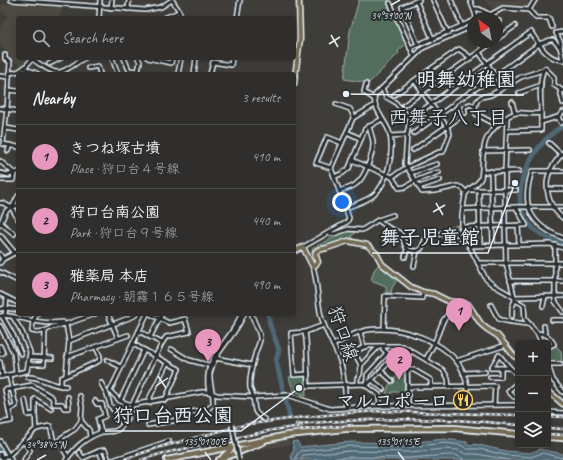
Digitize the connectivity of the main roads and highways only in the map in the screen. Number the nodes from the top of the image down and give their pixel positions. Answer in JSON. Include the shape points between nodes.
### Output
{"nodes":[{"id":1,"x":298,"y":0,"type":"edge"},
{"id":2,"x":296,"y":51,"type":"edge"},
{"id":3,"x":295,"y":60,"type":"edge"},
{"id":4,"x":294,"y":72,"type":"edge"},
{"id":5,"x":296,"y":72,"type":"edge"},
{"id":6,"x":296,"y":251,"type":"edge"},
{"id":7,"x":515,"y":356,"type":"edge"},
{"id":8,"x":551,"y":394,"type":"edge"},
{"id":9,"x":563,"y":404,"type":"edge"},
{"id":10,"x":515,"y":434,"type":"edge"},
{"id":11,"x":551,"y":437,"type":"edge"},
{"id":12,"x":269,"y":438,"type":"junction"},
{"id":13,"x":563,"y":438,"type":"edge"},
{"id":14,"x":234,"y":446,"type":"junction"},
{"id":15,"x":221,"y":448,"type":"junction"},
{"id":16,"x":222,"y":458,"type":"edge"},
{"id":17,"x":167,"y":460,"type":"edge"}],
"edges":[{"from":1,"to":2,"type":"main road"},
{"from":1,"to":5,"type":"main road","via":[[300,39]]},
{"from":3,"to":4,"type":"main road"},
{"from":6,"to":7,"type":"main road","via":[[303,247],[313,268],[318,262],[317,250],[345,241],[367,245],[376,253],[382,264],[411,287],[448,301],[468,304],[481,324],[498,336]]},
{"from":8,"to":9,"type":"main road"},
{"from":10,"to":12,"type":"highway","via":[[454,428],[352,429]]},
{"from":11,"to":13,"type":"highway"},
{"from":12,"to":14,"type":"highway"},
{"from":12,"to":16,"type":"highway"},
{"from":14,"to":15,"type":"highway"},
{"from":14,"to":16,"type":"highway"},
{"from":15,"to":16,"type":"highway","via":[[225,452]]},
{"from":15,"to":17,"type":"highway"}]}
